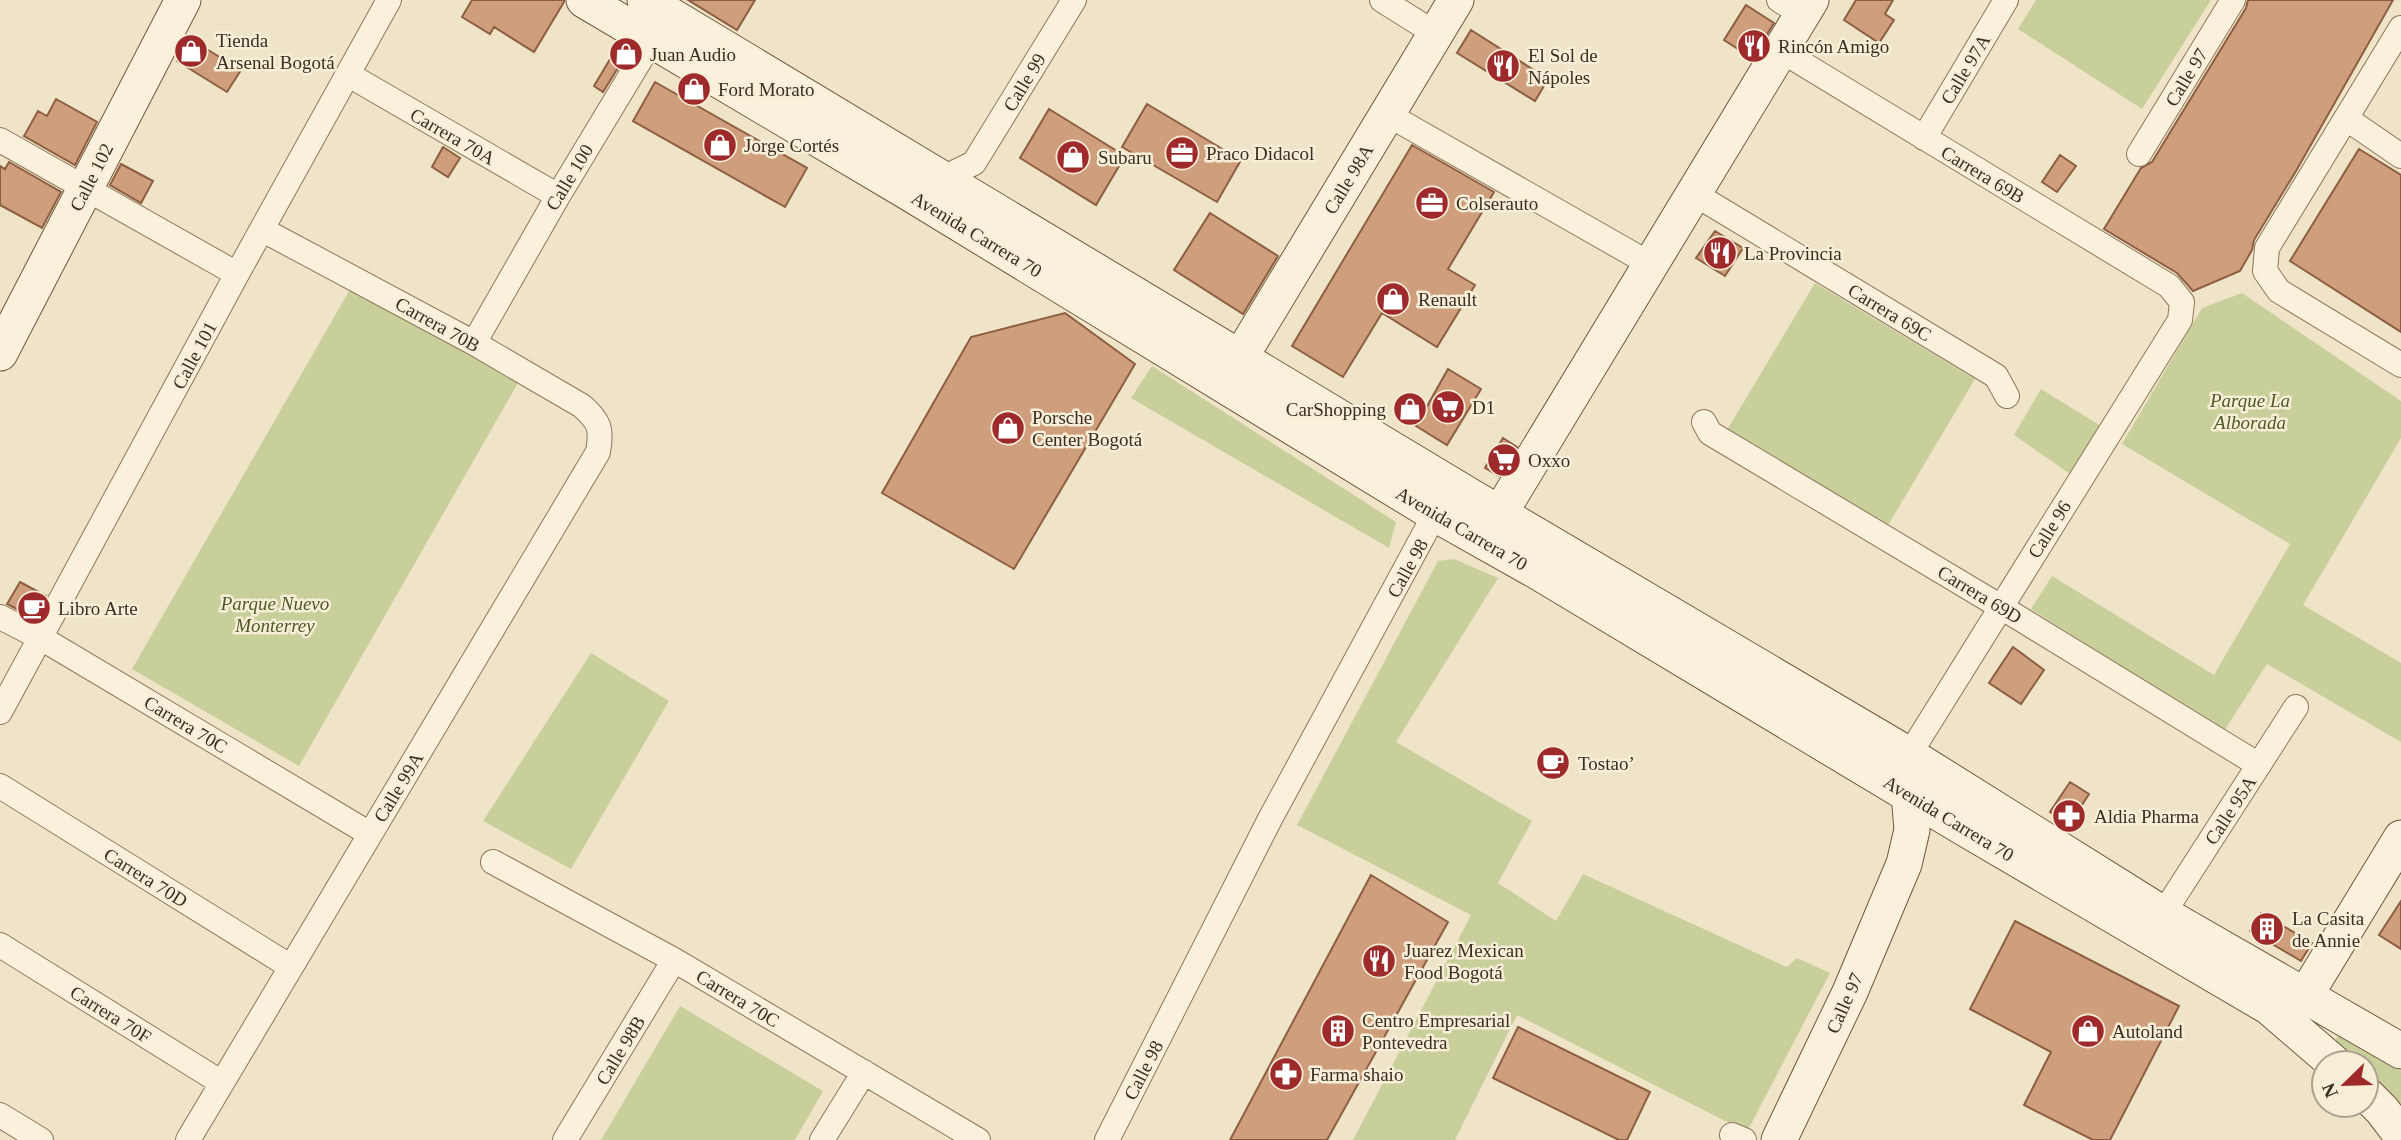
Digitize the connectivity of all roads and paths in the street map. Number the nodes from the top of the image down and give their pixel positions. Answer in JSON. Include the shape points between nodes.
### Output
{"nodes":[{"id":1,"x":183,"y":0,"type":"edge"},
{"id":2,"x":389,"y":0,"type":"edge"},
{"id":3,"x":584,"y":0,"type":"edge"},
{"id":4,"x":1074,"y":0,"type":"edge"},
{"id":5,"x":1382,"y":0,"type":"edge"},
{"id":6,"x":1456,"y":0,"type":"edge"},
{"id":7,"x":2006,"y":0,"type":"edge"},
{"id":8,"x":2233,"y":0,"type":"edge"},
{"id":9,"x":1797,"y":5,"type":"edge"},
{"id":10,"x":655,"y":18,"type":"edge"},
{"id":11,"x":2401,"y":28,"type":"edge"},
{"id":12,"x":1436,"y":34,"type":"junction"},
{"id":13,"x":1780,"y":50,"type":"junction"},
{"id":14,"x":349,"y":75,"type":"junction"},
{"id":15,"x":1387,"y":114,"type":"junction"},
{"id":16,"x":2347,"y":119,"type":"junction"},
{"id":17,"x":1924,"y":138,"type":"junction"},
{"id":18,"x":0,"y":140,"type":"edge"},
{"id":19,"x":2139,"y":154,"type":"dead end"},
{"id":20,"x":2401,"y":156,"type":"edge"},
{"id":21,"x":974,"y":163,"type":"junction"},
{"id":22,"x":85,"y":188,"type":"junction"},
{"id":23,"x":933,"y":190,"type":"junction"},
{"id":24,"x":1693,"y":193,"type":"junction"},
{"id":25,"x":558,"y":196,"type":"junction"},
{"id":26,"x":976,"y":198,"type":"junction"},
{"id":27,"x":262,"y":230,"type":"junction"},
{"id":28,"x":1650,"y":264,"type":"junction"},
{"id":29,"x":237,"y":274,"type":"junction"},
{"id":30,"x":2182,"y":302,"type":"joint"},
{"id":31,"x":474,"y":343,"type":"junction"},
{"id":32,"x":0,"y":354,"type":"edge"},
{"id":33,"x":1240,"y":358,"type":"junction"},
{"id":34,"x":2401,"y":365,"type":"edge"},
{"id":35,"x":2007,"y":396,"type":"dead end"},
{"id":36,"x":1704,"y":422,"type":"dead end"},
{"id":37,"x":602,"y":433,"type":"joint"},
{"id":38,"x":1500,"y":513,"type":"junction"},
{"id":39,"x":1435,"y":514,"type":"junction"},
{"id":40,"x":2001,"y":607,"type":"junction"},
{"id":41,"x":0,"y":617,"type":"edge"},
{"id":42,"x":41,"y":638,"type":"junction"},
{"id":43,"x":2296,"y":707,"type":"dead end"},
{"id":44,"x":0,"y":712,"type":"edge"},
{"id":45,"x":1909,"y":755,"type":"junction"},
{"id":46,"x":2259,"y":765,"type":"junction"},
{"id":47,"x":0,"y":786,"type":"edge"},
{"id":48,"x":1909,"y":794,"type":"junction"},
{"id":49,"x":1964,"y":828,"type":"junction"},
{"id":50,"x":370,"y":834,"type":"junction"},
{"id":51,"x":2401,"y":838,"type":"edge"},
{"id":52,"x":493,"y":862,"type":"dead end"},
{"id":53,"x":1904,"y":864,"type":"junction"},
{"id":54,"x":2163,"y":914,"type":"junction"},
{"id":55,"x":0,"y":945,"type":"edge"},
{"id":56,"x":674,"y":960,"type":"junction"},
{"id":57,"x":291,"y":967,"type":"junction"},
{"id":58,"x":2305,"y":996,"type":"junction"},
{"id":59,"x":2269,"y":1007,"type":"junction"},
{"id":60,"x":2318,"y":1049,"type":"edge"},
{"id":61,"x":2401,"y":1051,"type":"edge"},
{"id":62,"x":864,"y":1072,"type":"junction"},
{"id":63,"x":222,"y":1083,"type":"junction"},
{"id":64,"x":2380,"y":1108,"type":"edge"},
{"id":65,"x":6,"y":1126,"type":"edge"},
{"id":66,"x":2401,"y":1135,"type":"edge"},
{"id":67,"x":41,"y":1140,"type":"edge"},
{"id":68,"x":188,"y":1140,"type":"edge"},
{"id":69,"x":565,"y":1140,"type":"edge"},
{"id":70,"x":822,"y":1140,"type":"edge"},
{"id":71,"x":978,"y":1140,"type":"edge"},
{"id":72,"x":1107,"y":1140,"type":"edge"},
{"id":73,"x":1779,"y":1140,"type":"edge"}],
"edges":[{"from":1,"to":22,"type":"street","name":"Calle 102"},
{"from":2,"to":14,"type":"street","name":"Calle 101"},
{"from":3,"to":10,"type":"street","name":"Avenida Carrera 70"},
{"from":4,"to":21,"type":"street","name":"Calle 99"},
{"from":5,"to":12,"type":"street"},
{"from":6,"to":12,"type":"street","name":"Calle 98A"},
{"from":7,"to":17,"type":"street","name":"Calle 97A"},
{"from":8,"to":19,"type":"street","name":"Calle 97"},
{"from":9,"to":13,"type":"street"},
{"from":10,"to":23,"type":"street","name":"Avenida Carrera 70"},
{"from":10,"to":25,"type":"street","name":"Calle 100"},
{"from":11,"to":16,"type":"street"},
{"from":12,"to":15,"type":"street","name":"Calle 98A"},
{"from":13,"to":17,"type":"street","name":"Carrera 69B"},
{"from":13,"to":24,"type":"street"},
{"from":14,"to":25,"type":"street","name":"Carrera 70A"},
{"from":14,"to":27,"type":"street","name":"Calle 101"},
{"from":15,"to":28,"type":"street"},
{"from":15,"to":33,"type":"street","name":"Calle 98A"},
{"from":16,"to":20,"type":"street"},
{"from":16,"to":34,"type":"street","via":[[2267,248],[2265,271],[2279,290]]},
{"from":17,"to":30,"type":"street","name":"Carrera 69B","via":[[2169,286]]},
{"from":18,"to":22,"type":"street"},
{"from":21,"to":23,"type":"street"},
{"from":21,"to":26,"type":"street"},
{"from":22,"to":29,"type":"street"},
{"from":22,"to":32,"type":"street","name":"Calle 102"},
{"from":23,"to":26,"type":"street","name":"Avenida Carrera 70"},
{"from":23,"to":39,"type":"street","name":"Avenida Carrera 70"},
{"from":24,"to":28,"type":"street"},
{"from":24,"to":35,"type":"street","name":"Carrera 69C","via":[[1996,376]]},
{"from":25,"to":31,"type":"street","name":"Calle 100"},
{"from":26,"to":33,"type":"street","name":"Avenida Carrera 70"},
{"from":27,"to":29,"type":"street","name":"Calle 101"},
{"from":27,"to":31,"type":"street","name":"Carrera 70B"},
{"from":28,"to":38,"type":"street"},
{"from":29,"to":42,"type":"street","name":"Calle 101"},
{"from":30,"to":40,"type":"street","name":"Calle 96","via":[[2180,320]]},
{"from":31,"to":37,"type":"street","name":"Carrera 70B","via":[[582,406]]},
{"from":33,"to":38,"type":"street","name":"Avenida Carrera 70"},
{"from":36,"to":40,"type":"street","name":"Carrera 69D","via":[[1710,433]]},
{"from":37,"to":50,"type":"street","name":"Calle 99A","via":[[598,452]]},
{"from":38,"to":39,"type":"street","via":[[1481,521]]},
{"from":38,"to":45,"type":"street","name":"Avenida Carrera 70"},
{"from":39,"to":48,"type":"street","name":"Avenida Carrera 70"},
{"from":39,"to":72,"type":"street","name":"Calle 98","via":[[1270,819]]},
{"from":40,"to":45,"type":"street","name":"Calle 96"},
{"from":40,"to":46,"type":"street","name":"Carrera 69D"},
{"from":41,"to":42,"type":"street","name":"Carrera 70C"},
{"from":42,"to":44,"type":"street","name":"Calle 101"},
{"from":42,"to":50,"type":"street","name":"Carrera 70C"},
{"from":43,"to":46,"type":"street","name":"Calle 95A"},
{"from":45,"to":54,"type":"street","name":"Avenida Carrera 70"},
{"from":46,"to":54,"type":"street","name":"Calle 95A"},
{"from":47,"to":57,"type":"street","name":"Carrera 70D"},
{"from":48,"to":49,"type":"street","name":"Avenida Carrera 70"},
{"from":48,"to":53,"type":"street","name":"Calle 97","via":[[1912,830]]},
{"from":49,"to":53,"type":"street","name":"Calle 97","via":[[1930,840]]},
{"from":49,"to":59,"type":"street","name":"Avenida Carrera 70"},
{"from":50,"to":57,"type":"street","name":"Calle 99A"},
{"from":51,"to":58,"type":"street"},
{"from":52,"to":56,"type":"street","name":"Carrera 70C"},
{"from":53,"to":73,"type":"street","name":"Calle 97","via":[[1850,992]]},
{"from":54,"to":58,"type":"street","name":"Avenida Carrera 70"},
{"from":55,"to":63,"type":"street","name":"Carrera 70F"},
{"from":56,"to":62,"type":"street","name":"Carrera 70C"},
{"from":56,"to":69,"type":"street","name":"Calle 98B"},
{"from":57,"to":63,"type":"street","name":"Calle 99A"},
{"from":58,"to":59,"type":"street"},
{"from":58,"to":61,"type":"street","name":"Avenida Carrera 70"},
{"from":59,"to":60,"type":"street","name":"Avenida Carrera 70"},
{"from":62,"to":70,"type":"street"},
{"from":62,"to":71,"type":"street","name":"Carrera 70C"},
{"from":63,"to":68,"type":"street","name":"Calle 99A"},
{"from":64,"to":66,"type":"street"},
{"from":65,"to":67,"type":"street"}]}
